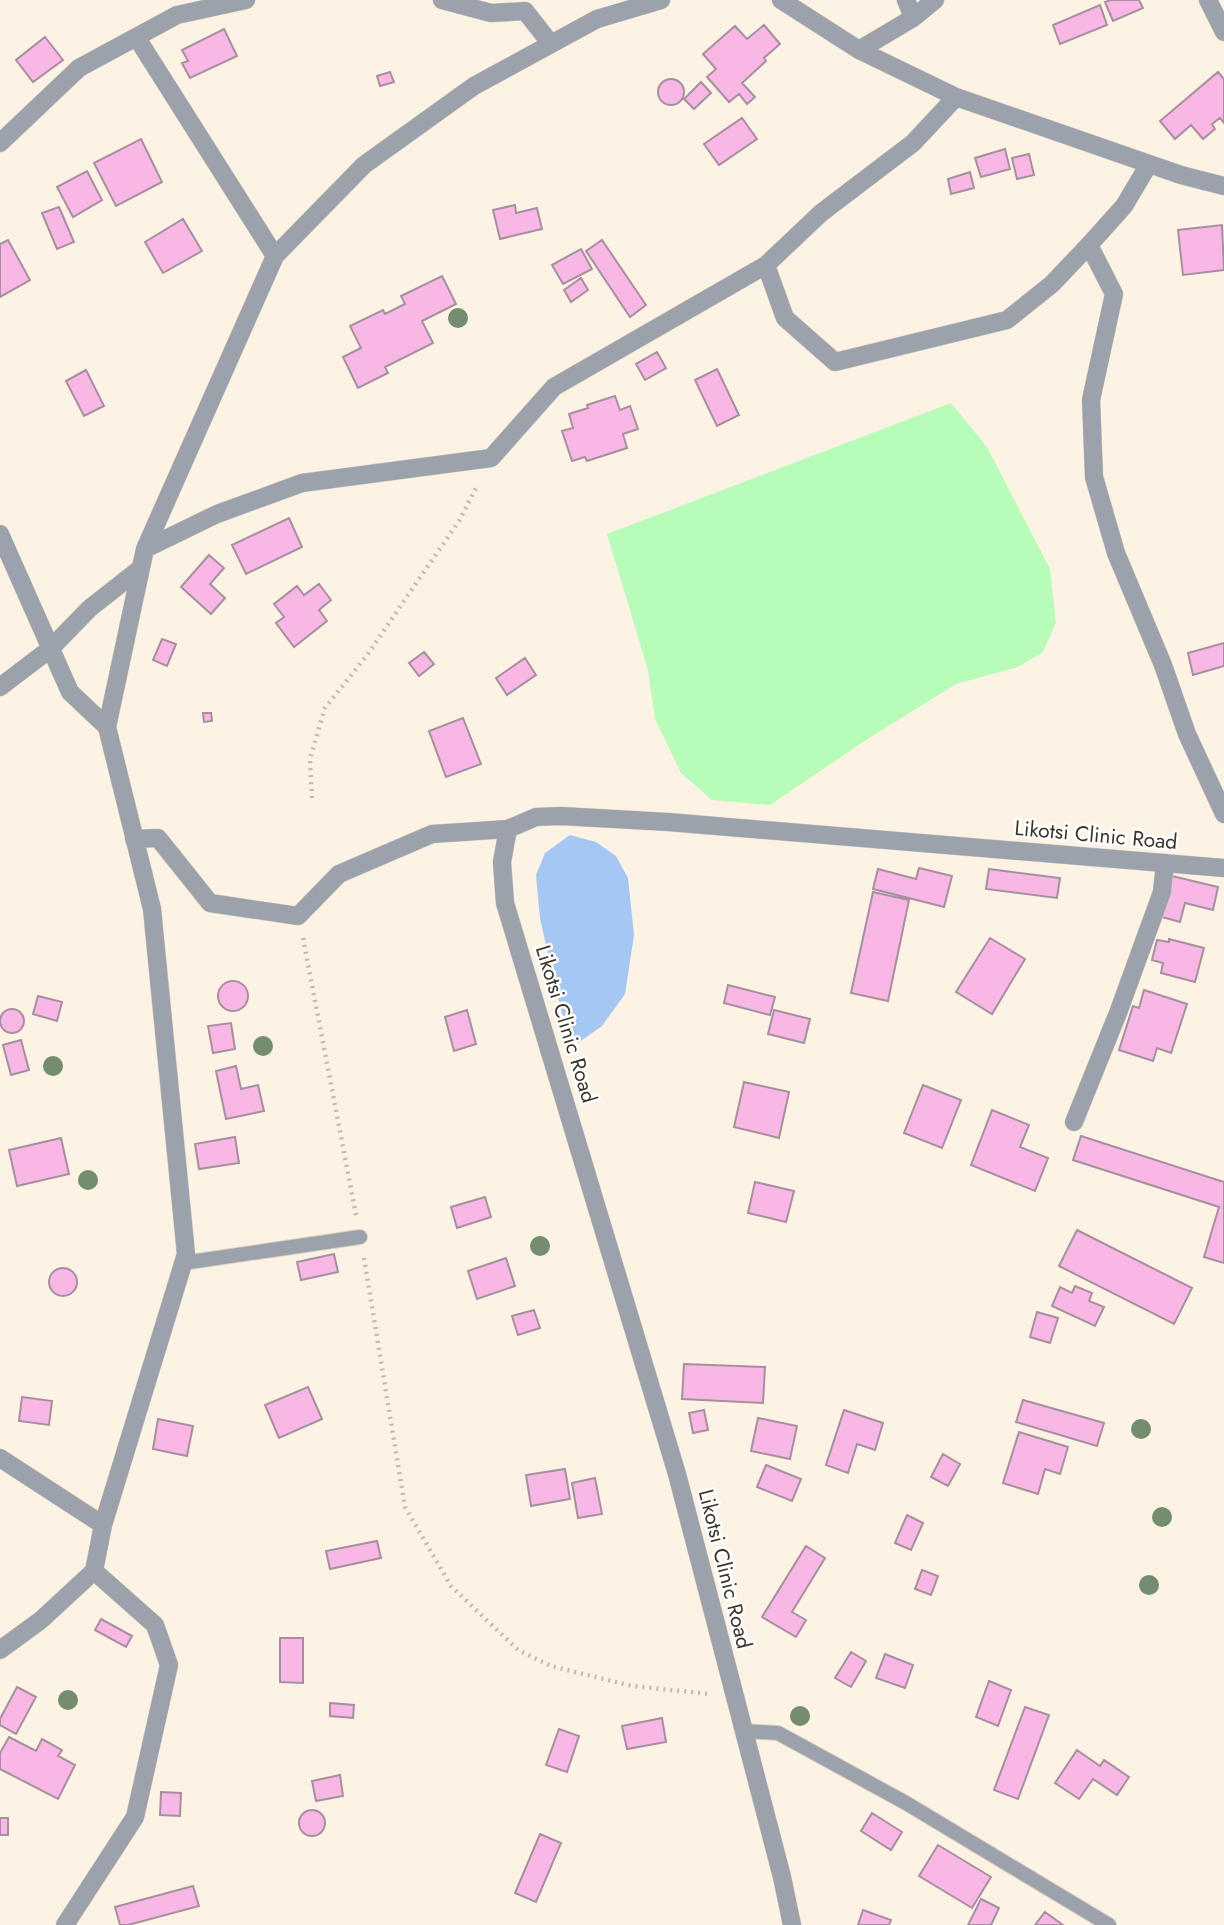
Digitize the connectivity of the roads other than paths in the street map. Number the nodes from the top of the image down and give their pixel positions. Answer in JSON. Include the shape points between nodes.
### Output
{"nodes":[{"id":1,"x":246,"y":0,"type":"edge"},
{"id":2,"x":442,"y":0,"type":"edge"},
{"id":3,"x":662,"y":0,"type":"edge"},
{"id":4,"x":781,"y":0,"type":"edge"},
{"id":5,"x":906,"y":0,"type":"edge"},
{"id":6,"x":935,"y":0,"type":"edge"},
{"id":7,"x":1208,"y":0,"type":"edge"},
{"id":8,"x":520,"y":6,"type":"edge"},
{"id":9,"x":914,"y":18,"type":"junction"},
{"id":10,"x":1224,"y":32,"type":"edge"},
{"id":11,"x":137,"y":38,"type":"junction"},
{"id":12,"x":551,"y":44,"type":"junction"},
{"id":13,"x":859,"y":50,"type":"junction"},
{"id":14,"x":956,"y":97,"type":"junction"},
{"id":15,"x":0,"y":143,"type":"edge"},
{"id":16,"x":1149,"y":164,"type":"junction"},
{"id":17,"x":1224,"y":186,"type":"edge"},
{"id":18,"x":1089,"y":245,"type":"junction"},
{"id":19,"x":275,"y":256,"type":"junction"},
{"id":20,"x":766,"y":265,"type":"junction"},
{"id":21,"x":0,"y":534,"type":"edge"},
{"id":22,"x":145,"y":549,"type":"junction"},
{"id":23,"x":141,"y":568,"type":"junction"},
{"id":24,"x":50,"y":649,"type":"junction"},
{"id":25,"x":0,"y":687,"type":"edge"},
{"id":26,"x":107,"y":727,"type":"junction"},
{"id":27,"x":1224,"y":814,"type":"edge"},
{"id":28,"x":508,"y":829,"type":"junction"},
{"id":29,"x":134,"y":839,"type":"junction"},
{"id":30,"x":1165,"y":863,"type":"junction"},
{"id":31,"x":1224,"y":868,"type":"edge"},
{"id":32,"x":1074,"y":1122,"type":"dead end"},
{"id":33,"x":360,"y":1237,"type":"road end"},
{"id":34,"x":183,"y":1264,"type":"junction"},
{"id":35,"x":0,"y":1458,"type":"edge"},
{"id":36,"x":103,"y":1525,"type":"junction"},
{"id":37,"x":94,"y":1571,"type":"junction"},
{"id":38,"x":0,"y":1650,"type":"edge"},
{"id":39,"x":743,"y":1731,"type":"junction"},
{"id":40,"x":65,"y":1925,"type":"edge"},
{"id":41,"x":792,"y":1925,"type":"edge"},
{"id":42,"x":1109,"y":1925,"type":"edge"}],
"edges":[{"from":1,"to":11,"type":"street","via":[[177,15]]},
{"from":2,"to":8,"type":"street","via":[[492,13]]},
{"from":3,"to":12,"type":"street","via":[[597,19]]},
{"from":4,"to":13,"type":"street"},
{"from":5,"to":9,"type":"street"},
{"from":6,"to":9,"type":"street"},
{"from":7,"to":10,"type":"street"},
{"from":8,"to":12,"type":"street"},
{"from":9,"to":13,"type":"street"},
{"from":11,"to":15,"type":"street","via":[[79,68]]},
{"from":11,"to":19,"type":"street"},
{"from":12,"to":19,"type":"street","via":[[474,86],[364,165]]},
{"from":13,"to":14,"type":"street"},
{"from":14,"to":16,"type":"street"},
{"from":14,"to":20,"type":"street","via":[[913,143],[821,213]]},
{"from":16,"to":17,"type":"street"},
{"from":16,"to":18,"type":"street","via":[[1124,206]]},
{"from":18,"to":20,"type":"street","via":[[1052,284],[1007,320],[835,362],[785,318]]},
{"from":18,"to":27,"type":"street","via":[[1114,294],[1091,400],[1094,477],[1116,553],[1187,734]]},
{"from":19,"to":22,"type":"street"},
{"from":20,"to":22,"type":"street","via":[[554,387],[491,458],[302,483],[217,514]]},
{"from":21,"to":24,"type":"street"},
{"from":22,"to":23,"type":"street"},
{"from":23,"to":24,"type":"street","via":[[90,608]]},
{"from":23,"to":26,"type":"street"},
{"from":24,"to":25,"type":"street"},
{"from":24,"to":26,"type":"street","via":[[70,692]]},
{"from":26,"to":29,"type":"street"},
{"from":28,"to":29,"type":"street","via":[[432,834],[339,874],[298,916],[210,903],[158,838]]},
{"from":28,"to":30,"type":"street","name":"Likotsi Clinic Road","via":[[536,817],[561,816]]},
{"from":28,"to":39,"type":"street","name":"Likotsi Clinic Road","via":[[502,862],[505,903],[677,1474]]},
{"from":29,"to":34,"type":"street","via":[[152,909],[186,1254]]},
{"from":30,"to":31,"type":"street","name":"Likotsi Clinic Road"},
{"from":30,"to":32,"type":"street","via":[[1161,892]]},
{"from":33,"to":34,"type":"lane"},
{"from":34,"to":36,"type":"street"},
{"from":35,"to":36,"type":"street"},
{"from":36,"to":37,"type":"street"},
{"from":37,"to":38,"type":"street"},
{"from":37,"to":40,"type":"street","via":[[155,1625],[169,1665],[135,1817]]},
{"from":39,"to":41,"type":"street","name":"Likotsi Clinic Road"},
{"from":39,"to":42,"type":"lane","via":[[778,1733],[906,1802]]}]}
